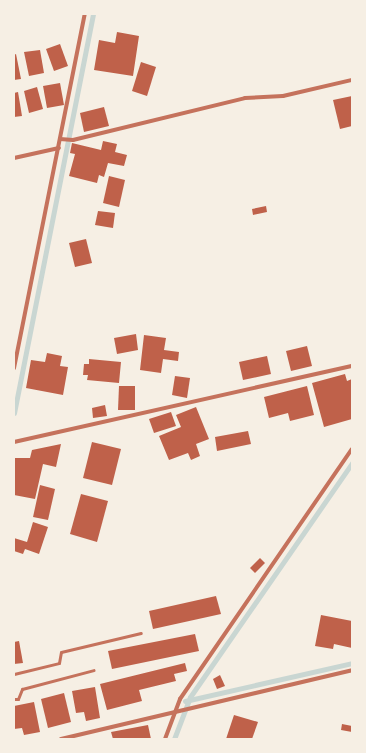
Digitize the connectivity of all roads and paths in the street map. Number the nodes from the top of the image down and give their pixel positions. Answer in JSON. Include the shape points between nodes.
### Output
{"nodes":[{"id":1,"x":85,"y":14,"type":"edge"},
{"id":2,"x":352,"y":80,"type":"edge"},
{"id":3,"x":60,"y":139,"type":"junction"},
{"id":4,"x":59,"y":148,"type":"junction"},
{"id":5,"x":14,"y":158,"type":"edge"},
{"id":6,"x":352,"y":366,"type":"edge"},
{"id":7,"x":14,"y":368,"type":"edge"},
{"id":8,"x":14,"y":442,"type":"edge"},
{"id":9,"x":352,"y":449,"type":"edge"},
{"id":10,"x":141,"y":633,"type":"dead end"},
{"id":11,"x":94,"y":670,"type":"dead end"},
{"id":12,"x":352,"y":670,"type":"edge"},
{"id":13,"x":14,"y":674,"type":"edge"},
{"id":14,"x":14,"y":699,"type":"edge"},
{"id":15,"x":175,"y":714,"type":"junction"},
{"id":16,"x":61,"y":739,"type":"edge"},
{"id":17,"x":164,"y":739,"type":"edge"}],
"edges":[{"from":1,"to":3,"type":"street"},
{"from":2,"to":3,"type":"street","via":[[283,96],[244,98],[73,140]]},
{"from":3,"to":4,"type":"street"},
{"from":4,"to":5,"type":"street"},
{"from":4,"to":7,"type":"street"},
{"from":6,"to":8,"type":"street"},
{"from":9,"to":15,"type":"street","via":[[180,698]]},
{"from":10,"to":13,"type":"lane","via":[[61,652],[59,663]]},
{"from":11,"to":14,"type":"lane","via":[[22,689],[18,698]]},
{"from":12,"to":15,"type":"street"},
{"from":15,"to":16,"type":"street"},
{"from":15,"to":17,"type":"street"}]}
